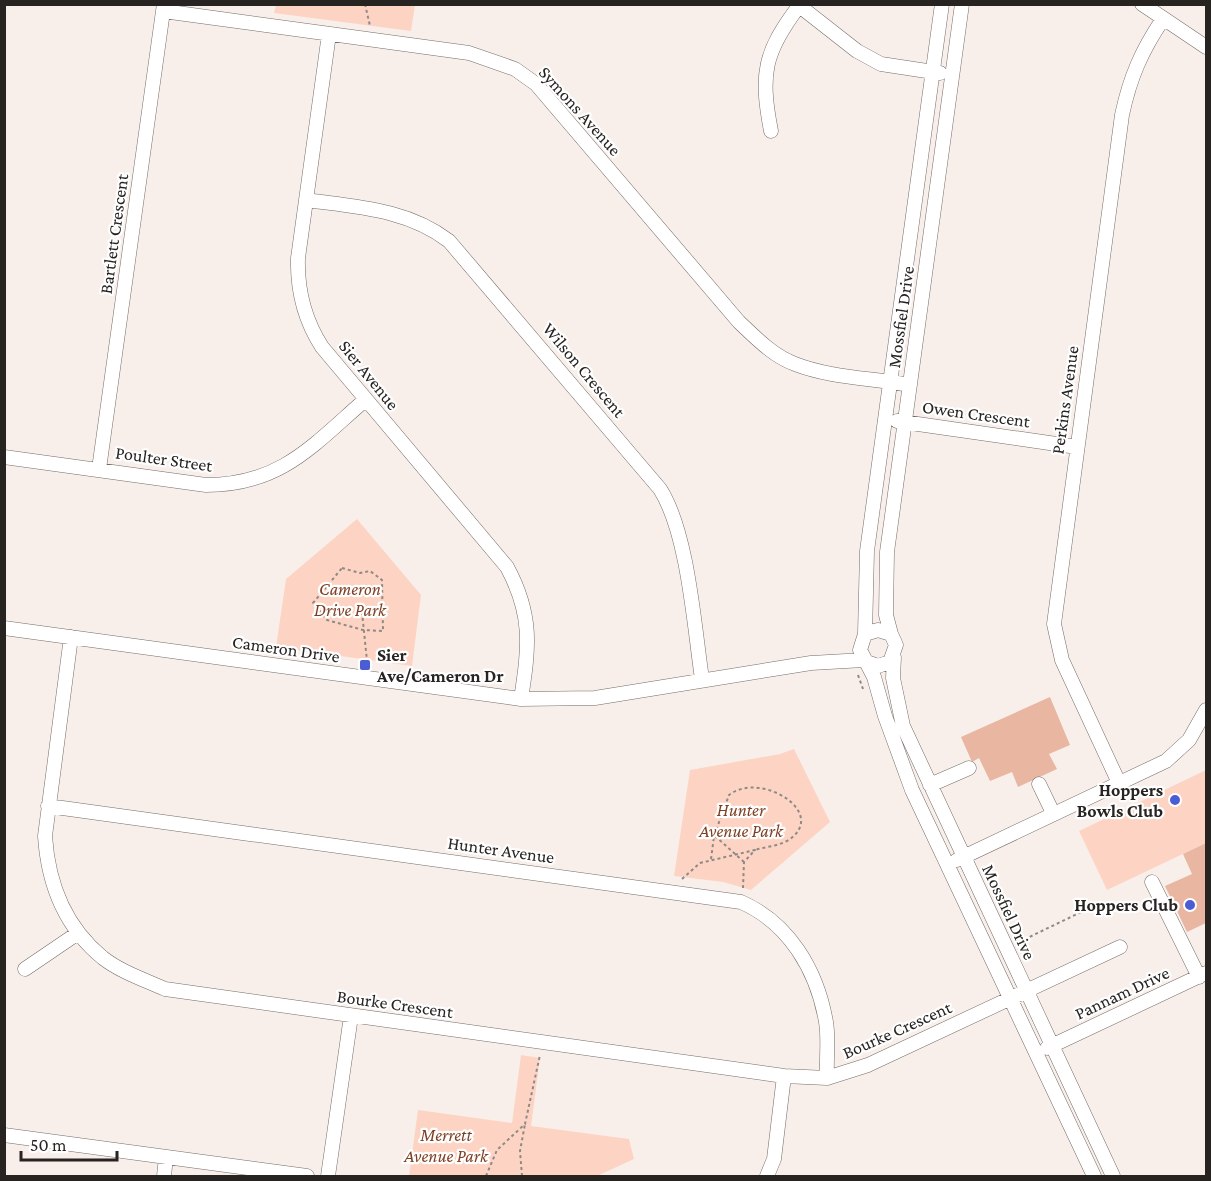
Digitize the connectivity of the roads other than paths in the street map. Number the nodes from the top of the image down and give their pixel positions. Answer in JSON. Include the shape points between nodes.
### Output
{"nodes":[{"id":1,"x":942,"y":4,"type":"edge"},
{"id":2,"x":962,"y":4,"type":"edge"},
{"id":3,"x":1142,"y":4,"type":"edge"},
{"id":4,"x":798,"y":5,"type":"edge"},
{"id":5,"x":164,"y":8,"type":"edge"},
{"id":6,"x":1163,"y":19,"type":"junction"},
{"id":7,"x":329,"y":34,"type":"junction"},
{"id":8,"x":1206,"y":47,"type":"edge"},
{"id":9,"x":933,"y":72,"type":"junction"},
{"id":10,"x":952,"y":74,"type":"junction"},
{"id":11,"x":771,"y":131,"type":"dead end"},
{"id":12,"x":306,"y":200,"type":"junction"},
{"id":13,"x":891,"y":381,"type":"junction"},
{"id":14,"x":910,"y":385,"type":"junction"},
{"id":15,"x":365,"y":400,"type":"junction"},
{"id":16,"x":886,"y":419,"type":"junction"},
{"id":17,"x":905,"y":423,"type":"junction"},
{"id":18,"x":1077,"y":447,"type":"junction"},
{"id":19,"x":4,"y":457,"type":"edge"},
{"id":20,"x":99,"y":469,"type":"junction"},
{"id":21,"x":4,"y":628,"type":"edge"},
{"id":22,"x":891,"y":634,"type":"junction"},
{"id":23,"x":864,"y":637,"type":"junction"},
{"id":24,"x":71,"y":638,"type":"junction"},
{"id":25,"x":894,"y":657,"type":"junction"},
{"id":26,"x":865,"y":661,"type":"junction"},
{"id":27,"x":811,"y":663,"type":"junction"},
{"id":28,"x":702,"y":679,"type":"junction"},
{"id":29,"x":521,"y":699,"type":"junction"},
{"id":30,"x":1206,"y":710,"type":"edge"},
{"id":31,"x":969,"y":768,"type":"dead end"},
{"id":32,"x":1119,"y":783,"type":"junction"},
{"id":33,"x":1039,"y":784,"type":"dead end"},
{"id":34,"x":930,"y":785,"type":"junction"},
{"id":35,"x":48,"y":806,"type":"junction"},
{"id":36,"x":1053,"y":813,"type":"junction"},
{"id":37,"x":964,"y":857,"type":"junction"},
{"id":38,"x":948,"y":864,"type":"junction"},
{"id":39,"x":1152,"y":882,"type":"dead end"},
{"id":40,"x":78,"y":933,"type":"junction"},
{"id":41,"x":1120,"y":947,"type":"dead end"},
{"id":42,"x":25,"y":969,"type":"dead end"},
{"id":43,"x":1203,"y":975,"type":"edge"},
{"id":44,"x":1026,"y":990,"type":"junction"},
{"id":45,"x":1010,"y":997,"type":"junction"},
{"id":46,"x":351,"y":1016,"type":"junction"},
{"id":47,"x":1053,"y":1046,"type":"junction"},
{"id":48,"x":1037,"y":1053,"type":"junction"},
{"id":49,"x":784,"y":1076,"type":"junction"},
{"id":50,"x":826,"y":1078,"type":"junction"},
{"id":51,"x":4,"y":1135,"type":"edge"},
{"id":52,"x":166,"y":1157,"type":"junction"},
{"id":53,"x":164,"y":1176,"type":"edge"},
{"id":54,"x":307,"y":1176,"type":"edge"},
{"id":55,"x":328,"y":1176,"type":"edge"},
{"id":56,"x":767,"y":1176,"type":"edge"},
{"id":57,"x":1094,"y":1176,"type":"edge"},
{"id":58,"x":1113,"y":1176,"type":"edge"}],
"edges":[{"from":1,"to":9,"type":"street","name":"Mossfiel Drive"},
{"from":2,"to":10,"type":"street","name":"Mossfiel Drive"},
{"from":3,"to":6,"type":"street"},
{"from":4,"to":9,"type":"street","via":[[856,51],[881,64]]},
{"from":4,"to":11,"type":"street","via":[[770,53],[765,90]]},
{"from":5,"to":7,"type":"street","name":"Symons Avenue"},
{"from":5,"to":20,"type":"street","name":"Bartlett Crescent"},
{"from":6,"to":8,"type":"street"},
{"from":6,"to":18,"type":"street","name":"Perkins Avenue","via":[[1143,48],[1127,92]]},
{"from":7,"to":12,"type":"street","name":"Sier Avenue"},
{"from":7,"to":13,"type":"street","name":"Symons Avenue","via":[[469,53],[515,69],[536,84],[739,322],[766,347],[793,364],[814,370]]},
{"from":9,"to":10,"type":"street"},
{"from":9,"to":13,"type":"street","name":"Mossfiel Drive"},
{"from":10,"to":14,"type":"street","name":"Mossfiel Drive"},
{"from":12,"to":15,"type":"street","name":"Sier Avenue","via":[[297,284],[305,312],[322,347]]},
{"from":12,"to":28,"type":"street","name":"Wilson Crescent","via":[[393,212],[414,219],[449,240],[660,489],[678,530]]},
{"from":13,"to":14,"type":"street","name":"Symons Avenue"},
{"from":13,"to":16,"type":"street","name":"Mossfiel Drive"},
{"from":14,"to":17,"type":"street","name":"Mossfiel Drive"},
{"from":15,"to":20,"type":"street","name":"Poulter Street","via":[[298,458],[250,481],[206,485]]},
{"from":15,"to":29,"type":"street","name":"Sier Avenue","via":[[493,549],[518,586],[528,625]]},
{"from":16,"to":17,"type":"street","name":"Owen Crescent"},
{"from":16,"to":23,"type":"street","name":"Mossfiel Drive","via":[[867,551]]},
{"from":17,"to":18,"type":"street","name":"Owen Crescent"},
{"from":17,"to":22,"type":"street","name":"Mossfiel Drive","via":[[887,552],[886,601]]},
{"from":18,"to":32,"type":"street","name":"Perkins Avenue","via":[[1054,635]]},
{"from":19,"to":20,"type":"street","name":"Poulter Street"},
{"from":21,"to":24,"type":"street","name":"Cameron Drive"},
{"from":22,"to":23,"type":"street","via":[[878,630]]},
{"from":22,"to":25,"type":"street","via":[[896,645]]},
{"from":23,"to":26,"type":"street","via":[[860,650]]},
{"from":23,"to":27,"type":"street","name":"Cameron Drive","via":[[854,648]]},
{"from":24,"to":29,"type":"street","name":"Cameron Drive"},
{"from":24,"to":35,"type":"street","name":"Bourke Crescent"},
{"from":25,"to":26,"type":"street","via":[[885,665]]},
{"from":25,"to":34,"type":"street","name":"Mossfiel Drive","via":[[893,678],[903,726]]},
{"from":26,"to":27,"type":"street","name":"Cameron Drive"},
{"from":26,"to":38,"type":"street","name":"Mossfiel Drive","via":[[912,790]]},
{"from":27,"to":28,"type":"street","name":"Cameron Drive"},
{"from":28,"to":29,"type":"street","name":"Cameron Drive","via":[[595,698]]},
{"from":30,"to":32,"type":"street","via":[[1200,726],[1178,752]]},
{"from":31,"to":34,"type":"street"},
{"from":32,"to":36,"type":"street"},
{"from":33,"to":36,"type":"street"},
{"from":34,"to":37,"type":"street","name":"Mossfiel Drive"},
{"from":35,"to":40,"type":"street","name":"Bourke Crescent","via":[[46,856],[54,887]]},
{"from":35,"to":50,"type":"street","name":"Hunter Avenue","via":[[741,902],[771,918],[805,961],[826,1023]]},
{"from":36,"to":37,"type":"street"},
{"from":37,"to":38,"type":"street"},
{"from":37,"to":44,"type":"street","name":"Mossfiel Drive"},
{"from":38,"to":45,"type":"street","name":"Mossfiel Drive"},
{"from":39,"to":43,"type":"street"},
{"from":40,"to":42,"type":"street"},
{"from":40,"to":46,"type":"street","name":"Bourke Crescent","via":[[104,959],[165,989]]},
{"from":41,"to":44,"type":"street","name":"Bourke Crescent"},
{"from":43,"to":47,"type":"street","name":"Pannam Drive"},
{"from":44,"to":45,"type":"street","name":"Bourke Crescent"},
{"from":44,"to":47,"type":"street","name":"Mossfiel Drive"},
{"from":45,"to":48,"type":"street","name":"Mossfiel Drive"},
{"from":45,"to":50,"type":"street","name":"Bourke Crescent","via":[[868,1065]]},
{"from":46,"to":49,"type":"street","name":"Bourke Crescent"},
{"from":46,"to":55,"type":"street"},
{"from":47,"to":48,"type":"street","name":"Pannam Drive"},
{"from":47,"to":58,"type":"street","name":"Mossfiel Drive"},
{"from":48,"to":57,"type":"street","name":"Mossfiel Drive"},
{"from":49,"to":50,"type":"street","name":"Bourke Crescent"},
{"from":49,"to":56,"type":"street","via":[[774,1159]]},
{"from":51,"to":52,"type":"street"},
{"from":52,"to":53,"type":"street"},
{"from":52,"to":54,"type":"street"}]}
